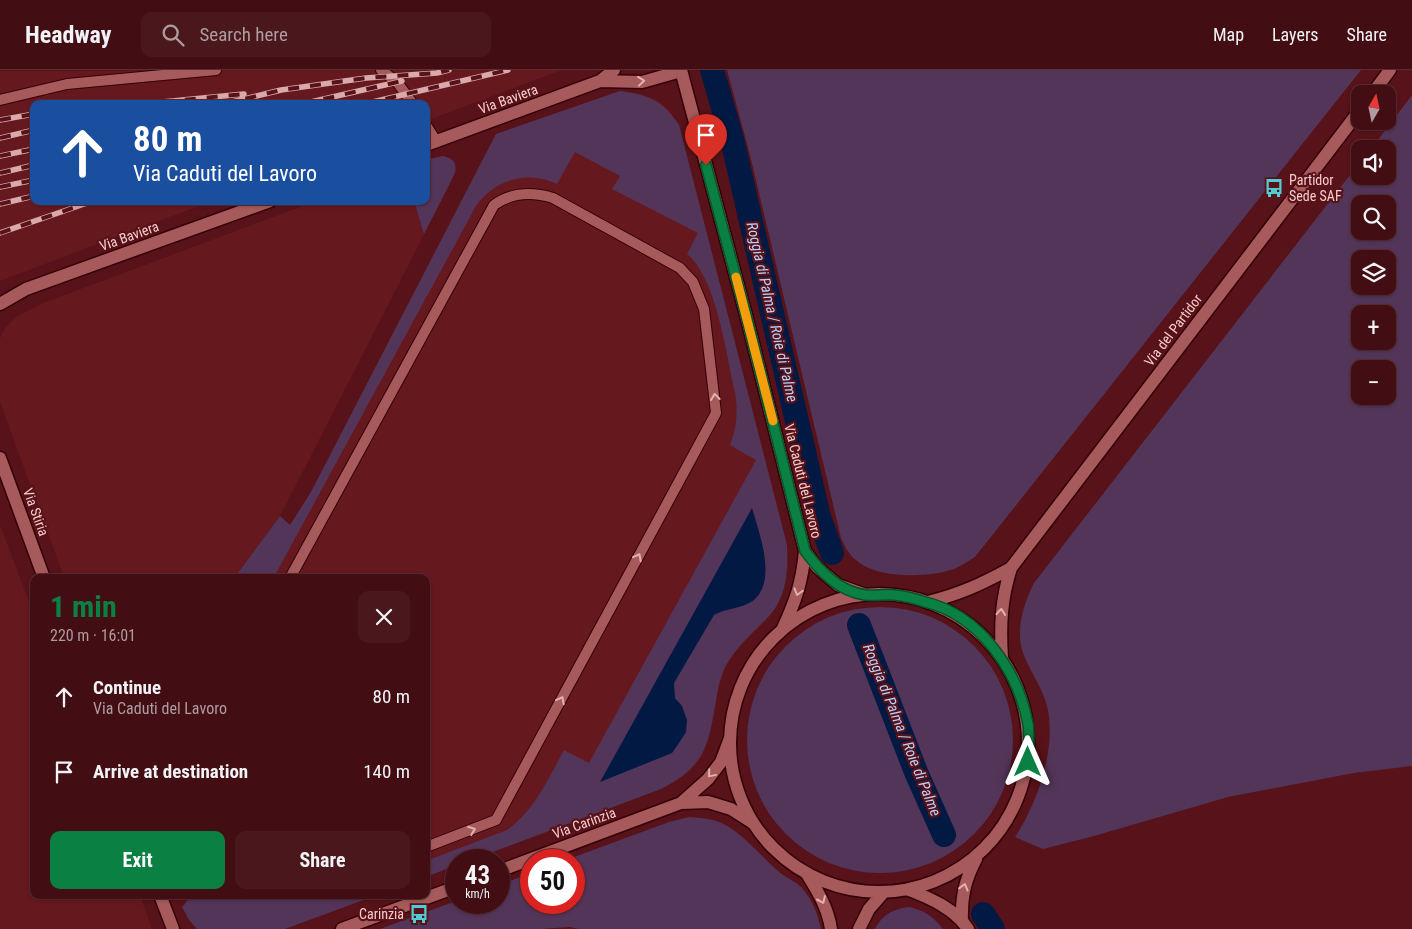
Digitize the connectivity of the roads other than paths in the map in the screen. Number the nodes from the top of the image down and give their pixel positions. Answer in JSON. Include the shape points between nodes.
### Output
{"nodes":[{"id":1,"x":216,"y":70,"type":"edge"},
{"id":2,"x":381,"y":70,"type":"edge"},
{"id":3,"x":614,"y":70,"type":"edge"},
{"id":4,"x":1390,"y":70,"type":"edge"},
{"id":5,"x":681,"y":71,"type":"edge"},
{"id":6,"x":600,"y":81,"type":"junction"},
{"id":7,"x":1379,"y":85,"type":"edge"},
{"id":8,"x":0,"y":100,"type":"edge"},
{"id":9,"x":410,"y":100,"type":"edge"},
{"id":10,"x":1351,"y":122,"type":"edge"},
{"id":11,"x":431,"y":143,"type":"edge"},
{"id":12,"x":259,"y":205,"type":"edge"},
{"id":13,"x":0,"y":304,"type":"edge"},
{"id":14,"x":0,"y":458,"type":"edge"},
{"id":15,"x":805,"y":551,"type":"junction"},
{"id":16,"x":1011,"y":568,"type":"junction"},
{"id":17,"x":43,"y":574,"type":"edge"},
{"id":18,"x":292,"y":574,"type":"edge"},
{"id":19,"x":864,"y":595,"type":"junction"},
{"id":20,"x":928,"y":602,"type":"junction"},
{"id":21,"x":782,"y":630,"type":"junction"},
{"id":22,"x":1002,"y":658,"type":"junction"},
{"id":23,"x":730,"y":738,"type":"junction"},
{"id":24,"x":681,"y":803,"type":"junction"},
{"id":25,"x":753,"y":823,"type":"junction"},
{"id":26,"x":430,"y":845,"type":"edge"},
{"id":27,"x":977,"y":856,"type":"junction"},
{"id":28,"x":510,"y":867,"type":"edge"},
{"id":29,"x":807,"y":874,"type":"junction"},
{"id":30,"x":445,"y":890,"type":"edge"},
{"id":31,"x":909,"y":890,"type":"junction"},
{"id":32,"x":883,"y":893,"type":"junction"},
{"id":33,"x":430,"y":896,"type":"edge"},
{"id":34,"x":162,"y":899,"type":"edge"},
{"id":35,"x":422,"y":899,"type":"edge"},
{"id":36,"x":965,"y":925,"type":"edge"},
{"id":37,"x":173,"y":929,"type":"edge"},
{"id":38,"x":342,"y":929,"type":"edge"},
{"id":39,"x":831,"y":929,"type":"edge"},
{"id":40,"x":859,"y":929,"type":"edge"}],
"edges":[{"from":1,"to":8,"type":"lane","via":[[67,84]]},
{"from":2,"to":9,"type":"lane","via":[[398,82]]},
{"from":3,"to":6,"type":"street","name":"Via Baviera"},
{"from":4,"to":7,"type":"street"},
{"from":6,"to":5,"type":"street","name":"Via Baviera","one_way":true,"via":[[642,82]]},
{"from":5,"to":15,"type":"street","name":"Via Caduti del Lavoro"},
{"from":6,"to":11,"type":"street","name":"Via Baviera"},
{"from":10,"to":16,"type":"street","name":"Via del Partidor"},
{"from":12,"to":13,"type":"street","name":"Via Baviera","via":[[26,289]]},
{"from":14,"to":17,"type":"street","name":"Via Stiria"},
{"from":15,"to":19,"type":"street","name":"Via Caduti del Lavoro","via":[[817,567],[838,585]]},
{"from":15,"to":21,"type":"street","name":"Via Caduti del Lavoro","one_way":true,"via":[[798,594]]},
{"from":16,"to":20,"type":"street","name":"Via del Partidor","via":[[980,585]]},
{"from":22,"to":16,"type":"street","name":"Via del Partidor","one_way":true,"via":[[1001,612]]},
{"from":26,"to":18,"type":"lane","one_way":true,"via":[[496,820],[716,413],[704,309],[693,282],[680,268],[553,198],[528,194],[501,199],[494,205]]},
{"from":19,"to":20,"type":"street","via":[[897,595]]},
{"from":19,"to":21,"type":"street","via":[[834,601],[807,613]]},
{"from":20,"to":22,"type":"street","via":[[970,624]]},
{"from":21,"to":23,"type":"street","via":[[761,652],[745,678],[734,707]]},
{"from":22,"to":27,"type":"street","via":[[1022,699],[1028,726],[1028,762],[1019,797],[1002,829]]},
{"from":23,"to":24,"type":"street","name":"Via Carinzia","one_way":true,"via":[[722,762]]},
{"from":23,"to":25,"type":"street","via":[[732,768],[740,796]]},
{"from":24,"to":25,"type":"street","name":"Via Carinzia","via":[[708,802],[732,809]]},
{"from":24,"to":28,"type":"street","name":"Via Carinzia"},
{"from":25,"to":29,"type":"street","via":[[777,852]]},
{"from":27,"to":31,"type":"street","via":[[945,877]]},
{"from":36,"to":27,"type":"street","one_way":true,"via":[[961,904],[963,891]]},
{"from":29,"to":32,"type":"street","via":[[856,891]]},
{"from":29,"to":39,"type":"street","one_way":true,"via":[[822,897]]},
{"from":30,"to":33,"type":"street"},
{"from":31,"to":32,"type":"street"},
{"from":31,"to":36,"type":"street","via":[[937,902]]},
{"from":32,"to":40,"type":"street"},
{"from":34,"to":37,"type":"street"},
{"from":35,"to":38,"type":"street"}]}
